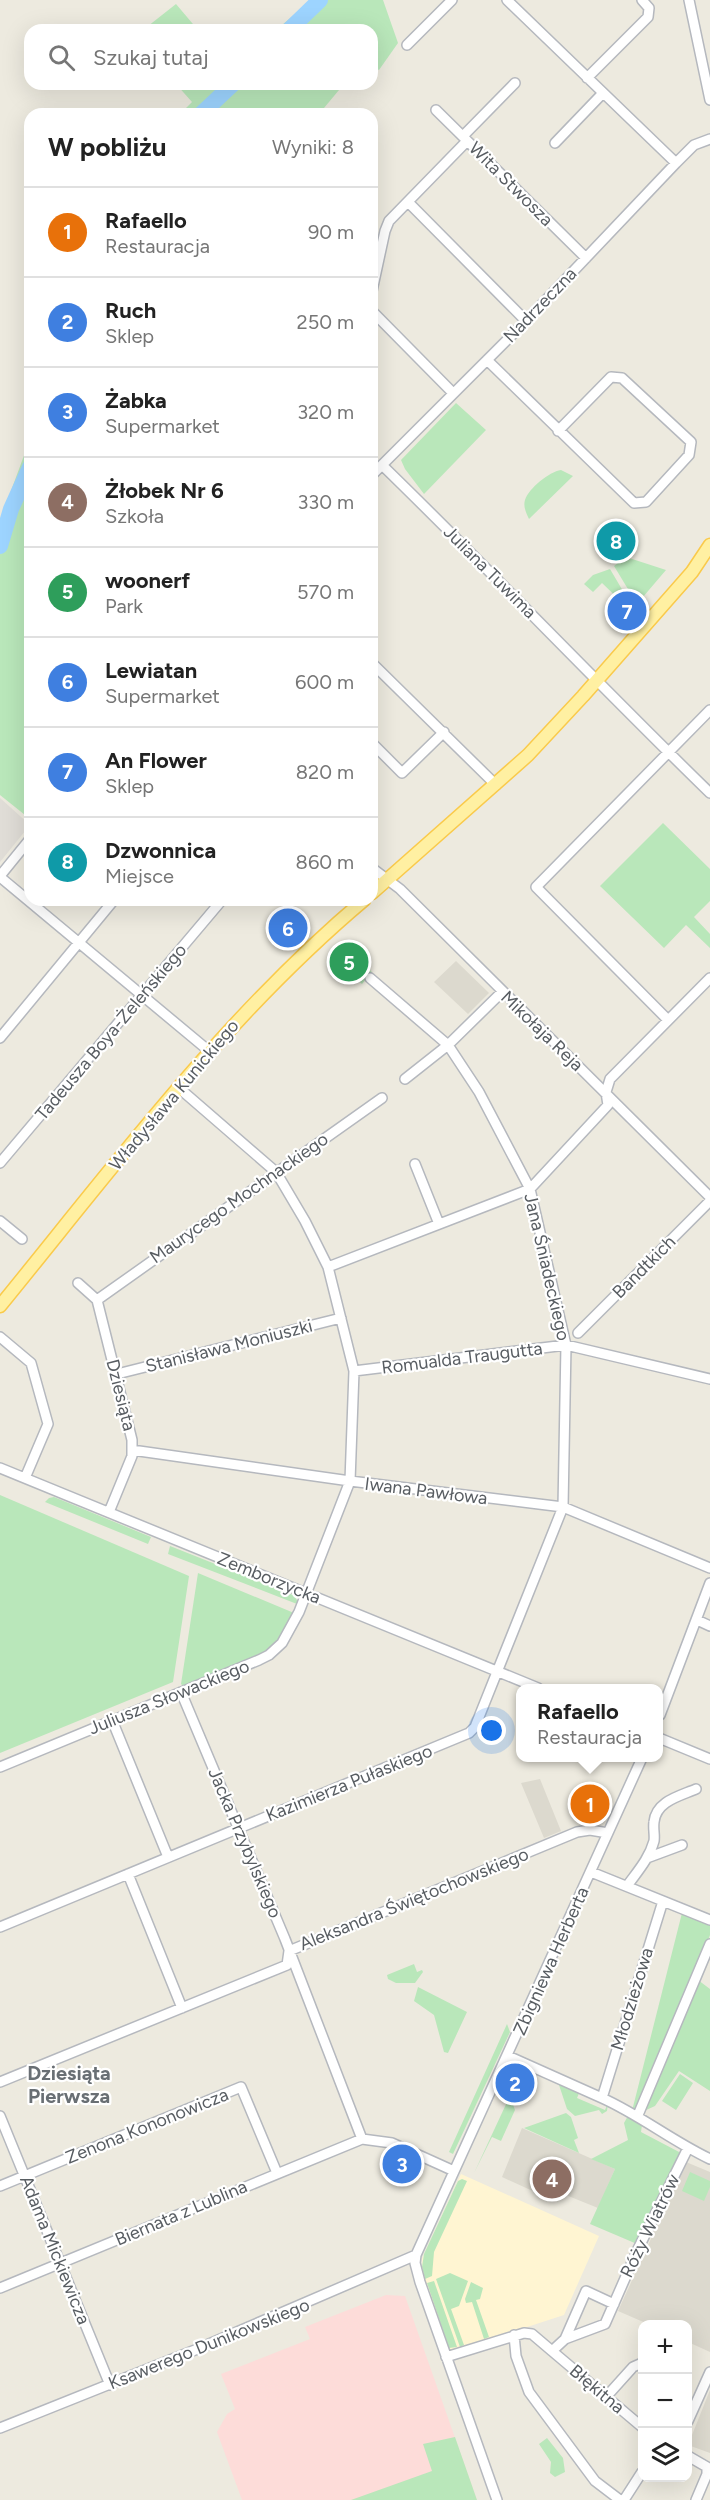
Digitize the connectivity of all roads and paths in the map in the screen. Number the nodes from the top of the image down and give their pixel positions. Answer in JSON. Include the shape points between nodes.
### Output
{"nodes":[{"id":1,"x":452,"y":0,"type":"edge"},
{"id":2,"x":507,"y":0,"type":"edge"},
{"id":3,"x":642,"y":0,"type":"edge"},
{"id":4,"x":689,"y":0,"type":"edge"},
{"id":5,"x":407,"y":45,"type":"dead end"},
{"id":6,"x":587,"y":78,"type":"junction"},
{"id":7,"x":515,"y":83,"type":"dead end"},
{"id":8,"x":603,"y":93,"type":"junction"},
{"id":9,"x":710,"y":100,"type":"edge"},
{"id":10,"x":436,"y":110,"type":"dead end"},
{"id":11,"x":465,"y":138,"type":"junction"},
{"id":12,"x":710,"y":139,"type":"edge"},
{"id":13,"x":555,"y":143,"type":"dead end"},
{"id":14,"x":676,"y":163,"type":"junction"},
{"id":15,"x":408,"y":202,"type":"junction"},
{"id":16,"x":586,"y":258,"type":"junction"},
{"id":17,"x":378,"y":263,"type":"edge"},
{"id":18,"x":378,"y":317,"type":"edge"},
{"id":19,"x":526,"y":321,"type":"junction"},
{"id":20,"x":487,"y":360,"type":"junction"},
{"id":21,"x":453,"y":393,"type":"junction"},
{"id":22,"x":558,"y":431,"type":"junction"},
{"id":23,"x":382,"y":465,"type":"junction"},
{"id":24,"x":378,"y":469,"type":"edge"},
{"id":25,"x":710,"y":545,"type":"edge"},
{"id":26,"x":710,"y":560,"type":"edge"},
{"id":27,"x":692,"y":572,"type":"junction"},
{"id":28,"x":378,"y":669,"type":"edge"},
{"id":29,"x":596,"y":681,"type":"junction"},
{"id":30,"x":710,"y":710,"type":"edge"},
{"id":31,"x":444,"y":732,"type":"junction"},
{"id":32,"x":378,"y":749,"type":"edge"},
{"id":33,"x":668,"y":752,"type":"junction"},
{"id":34,"x":496,"y":785,"type":"junction"},
{"id":35,"x":710,"y":794,"type":"edge"},
{"id":36,"x":24,"y":846,"type":"edge"},
{"id":37,"x":378,"y":872,"type":"edge"},
{"id":38,"x":0,"y":876,"type":"edge"},
{"id":39,"x":388,"y":879,"type":"junction"},
{"id":40,"x":378,"y":888,"type":"edge"},
{"id":41,"x":24,"y":896,"type":"edge"},
{"id":42,"x":36,"y":906,"type":"edge"},
{"id":43,"x":109,"y":906,"type":"edge"},
{"id":44,"x":217,"y":906,"type":"edge"},
{"id":45,"x":357,"y":906,"type":"edge"},
{"id":46,"x":79,"y":942,"type":"junction"},
{"id":47,"x":370,"y":978,"type":"dead end"},
{"id":48,"x":710,"y":978,"type":"edge"},
{"id":49,"x":501,"y":992,"type":"junction"},
{"id":50,"x":141,"y":995,"type":"junction"},
{"id":51,"x":668,"y":1020,"type":"junction"},
{"id":52,"x":0,"y":1038,"type":"edge"},
{"id":53,"x":448,"y":1045,"type":"junction"},
{"id":54,"x":209,"y":1051,"type":"junction"},
{"id":55,"x":405,"y":1079,"type":"dead end"},
{"id":56,"x":179,"y":1088,"type":"junction"},
{"id":57,"x":606,"y":1092,"type":"junction"},
{"id":58,"x":382,"y":1098,"type":"dead end"},
{"id":59,"x":0,"y":1163,"type":"edge"},
{"id":60,"x":415,"y":1164,"type":"dead end"},
{"id":61,"x":276,"y":1172,"type":"junction"},
{"id":62,"x":530,"y":1189,"type":"junction"},
{"id":63,"x":710,"y":1199,"type":"edge"},
{"id":64,"x":0,"y":1221,"type":"edge"},
{"id":65,"x":439,"y":1224,"type":"junction"},
{"id":66,"x":21,"y":1239,"type":"dead end"},
{"id":67,"x":328,"y":1267,"type":"junction"},
{"id":68,"x":78,"y":1283,"type":"dead end"},
{"id":69,"x":97,"y":1300,"type":"junction"},
{"id":70,"x":0,"y":1306,"type":"edge"},
{"id":71,"x":341,"y":1318,"type":"junction"},
{"id":72,"x":578,"y":1333,"type":"dead end"},
{"id":73,"x":0,"y":1337,"type":"edge"},
{"id":74,"x":566,"y":1345,"type":"junction"},
{"id":75,"x":354,"y":1371,"type":"junction"},
{"id":76,"x":117,"y":1374,"type":"junction"},
{"id":77,"x":710,"y":1379,"type":"edge"},
{"id":78,"x":132,"y":1450,"type":"junction"},
{"id":79,"x":0,"y":1468,"type":"edge"},
{"id":80,"x":25,"y":1478,"type":"junction"},
{"id":81,"x":350,"y":1481,"type":"junction"},
{"id":82,"x":563,"y":1507,"type":"junction"},
{"id":83,"x":109,"y":1512,"type":"junction"},
{"id":84,"x":710,"y":1568,"type":"edge"},
{"id":85,"x":710,"y":1583,"type":"edge"},
{"id":86,"x":307,"y":1593,"type":"junction"},
{"id":87,"x":697,"y":1620,"type":"junction"},
{"id":88,"x":710,"y":1626,"type":"edge"},
{"id":89,"x":498,"y":1672,"type":"junction"},
{"id":90,"x":526,"y":1684,"type":"edge"},
{"id":91,"x":181,"y":1692,"type":"junction"},
{"id":92,"x":663,"y":1707,"type":"edge"},
{"id":93,"x":112,"y":1720,"type":"junction"},
{"id":94,"x":663,"y":1740,"type":"edge"},
{"id":95,"x":710,"y":1759,"type":"edge"},
{"id":96,"x":634,"y":1762,"type":"edge"},
{"id":97,"x":640,"y":1762,"type":"edge"},
{"id":98,"x":0,"y":1767,"type":"edge"},
{"id":99,"x":636,"y":1769,"type":"junction"},
{"id":100,"x":696,"y":1789,"type":"dead end"},
{"id":101,"x":239,"y":1828,"type":"junction"},
{"id":102,"x":608,"y":1833,"type":"junction"},
{"id":103,"x":682,"y":1845,"type":"dead end"},
{"id":104,"x":168,"y":1857,"type":"junction"},
{"id":105,"x":647,"y":1858,"type":"junction"},
{"id":106,"x":591,"y":1872,"type":"junction"},
{"id":107,"x":128,"y":1874,"type":"junction"},
{"id":108,"x":627,"y":1886,"type":"junction"},
{"id":109,"x":663,"y":1900,"type":"junction"},
{"id":110,"x":710,"y":1920,"type":"edge"},
{"id":111,"x":0,"y":1927,"type":"edge"},
{"id":112,"x":710,"y":1944,"type":"edge"},
{"id":113,"x":289,"y":1951,"type":"junction"},
{"id":114,"x":700,"y":1969,"type":"junction"},
{"id":115,"x":710,"y":1976,"type":"edge"},
{"id":116,"x":182,"y":2008,"type":"junction"},
{"id":117,"x":508,"y":2056,"type":"junction"},
{"id":118,"x":0,"y":2082,"type":"edge"},
{"id":119,"x":602,"y":2098,"type":"junction"},
{"id":120,"x":638,"y":2115,"type":"junction"},
{"id":121,"x":0,"y":2116,"type":"edge"},
{"id":122,"x":362,"y":2139,"type":"junction"},
{"id":123,"x":688,"y":2148,"type":"junction"},
{"id":124,"x":710,"y":2159,"type":"edge"},
{"id":125,"x":454,"y":2172,"type":"junction"},
{"id":126,"x":277,"y":2173,"type":"junction"},
{"id":127,"x":25,"y":2177,"type":"junction"},
{"id":128,"x":0,"y":2186,"type":"edge"},
{"id":129,"x":416,"y":2255,"type":"junction"},
{"id":130,"x":60,"y":2264,"type":"junction"},
{"id":131,"x":0,"y":2288,"type":"edge"},
{"id":132,"x":614,"y":2304,"type":"junction"},
{"id":133,"x":514,"y":2336,"type":"junction"},
{"id":134,"x":565,"y":2339,"type":"junction"},
{"id":135,"x":552,"y":2351,"type":"junction"},
{"id":136,"x":446,"y":2357,"type":"junction"},
{"id":137,"x":638,"y":2365,"type":"edge"},
{"id":138,"x":710,"y":2372,"type":"edge"},
{"id":139,"x":110,"y":2385,"type":"junction"},
{"id":140,"x":606,"y":2397,"type":"junction"},
{"id":141,"x":692,"y":2410,"type":"edge"},
{"id":142,"x":638,"y":2424,"type":"edge"},
{"id":143,"x":0,"y":2428,"type":"edge"},
{"id":144,"x":692,"y":2458,"type":"edge"},
{"id":145,"x":709,"y":2466,"type":"edge"},
{"id":146,"x":638,"y":2478,"type":"edge"},
{"id":147,"x":497,"y":2500,"type":"edge"},
{"id":148,"x":622,"y":2500,"type":"edge"},
{"id":149,"x":696,"y":2500,"type":"edge"}],
"edges":[{"from":1,"to":5,"type":"street"},
{"from":2,"to":6,"type":"street"},
{"from":3,"to":6,"type":"street","via":[[649,8],[648,17]]},
{"from":4,"to":9,"type":"street"},
{"from":6,"to":8,"type":"street"},
{"from":7,"to":11,"type":"street"},
{"from":8,"to":13,"type":"street"},
{"from":8,"to":14,"type":"street"},
{"from":10,"to":11,"type":"street","name":"Wita Stwosza"},
{"from":11,"to":15,"type":"street"},
{"from":11,"to":16,"type":"street","name":"Wita Stwosza"},
{"from":12,"to":14,"type":"street","name":"Nadrzeczna","via":[[694,145]]},
{"from":14,"to":16,"type":"street","name":"Nadrzeczna"},
{"from":15,"to":17,"type":"street","via":[[389,221]]},
{"from":15,"to":19,"type":"street"},
{"from":16,"to":19,"type":"street","name":"Nadrzeczna"},
{"from":18,"to":21,"type":"street"},
{"from":19,"to":20,"type":"street","name":"Nadrzeczna"},
{"from":20,"to":21,"type":"street","name":"Nadrzeczna"},
{"from":20,"to":22,"type":"street"},
{"from":21,"to":23,"type":"street","name":"Nadrzeczna"},
{"from":22,"to":22,"type":"street","via":[[611,377],[622,378],[691,442],[689,454],[646,502],[634,503]]},
{"from":23,"to":24,"type":"street","name":"Nadrzeczna"},
{"from":23,"to":29,"type":"street","name":"Juliana Tuwima"},
{"from":25,"to":27,"type":"main road"},
{"from":26,"to":27,"type":"main road"},
{"from":27,"to":29,"type":"main road"},
{"from":28,"to":31,"type":"street"},
{"from":29,"to":33,"type":"street","name":"Juliana Tuwima"},
{"from":29,"to":34,"type":"main road"},
{"from":30,"to":33,"type":"street"},
{"from":31,"to":32,"type":"street","via":[[402,773]]},
{"from":31,"to":34,"type":"street"},
{"from":33,"to":35,"type":"street","name":"Juliana Tuwima"},
{"from":33,"to":51,"type":"street","via":[[536,887]]},
{"from":34,"to":39,"type":"main road"},
{"from":36,"to":38,"type":"street"},
{"from":37,"to":39,"type":"street","name":"Mikołaja Reja"},
{"from":38,"to":41,"type":"street"},
{"from":39,"to":40,"type":"main road"},
{"from":39,"to":49,"type":"street","name":"Mikołaja Reja"},
{"from":42,"to":46,"type":"street"},
{"from":43,"to":46,"type":"street"},
{"from":44,"to":50,"type":"street","name":"Tadeusza Boya-Żeleńskiego"},
{"from":45,"to":54,"type":"main road","name":"Władysława Kunickiego","via":[[288,968]]},
{"from":46,"to":50,"type":"street"},
{"from":46,"to":52,"type":"street"},
{"from":47,"to":53,"type":"street","name":"Jana Śniadeckiego"},
{"from":48,"to":51,"type":"street"},
{"from":49,"to":53,"type":"street"},
{"from":49,"to":57,"type":"street","name":"Mikołaja Reja"},
{"from":50,"to":54,"type":"street"},
{"from":50,"to":59,"type":"street","name":"Tadeusza Boya-Żeleńskiego"},
{"from":51,"to":57,"type":"street","via":[[610,1079]]},
{"from":53,"to":55,"type":"street"},
{"from":53,"to":62,"type":"street","name":"Jana Śniadeckiego","via":[[479,1092]]},
{"from":54,"to":56,"type":"main road","name":"Władysława Kunickiego"},
{"from":56,"to":61,"type":"street","name":"Juliusza Słowackiego"},
{"from":56,"to":70,"type":"main road","name":"Władysława Kunickiego"},
{"from":57,"to":62,"type":"street","via":[[608,1105]]},
{"from":57,"to":63,"type":"street","name":"Mikołaja Reja"},
{"from":58,"to":61,"type":"street","name":"Maurycego Mochnackiego"},
{"from":60,"to":65,"type":"street"},
{"from":61,"to":67,"type":"street","name":"Juliusza Słowackiego"},
{"from":61,"to":69,"type":"street","name":"Maurycego Mochnackiego"},
{"from":62,"to":65,"type":"street"},
{"from":62,"to":74,"type":"street","name":"Jana Śniadeckiego"},
{"from":63,"to":72,"type":"street","name":"Bandtkich"},
{"from":64,"to":66,"type":"street"},
{"from":65,"to":67,"type":"street"},
{"from":67,"to":71,"type":"street","name":"Juliusza Słowackiego"},
{"from":68,"to":69,"type":"street"},
{"from":69,"to":76,"type":"street","name":"Dziesiąta"},
{"from":71,"to":75,"type":"street","name":"Juliusza Słowackiego"},
{"from":71,"to":76,"type":"street","name":"Stanisława Moniuszki"},
{"from":73,"to":80,"type":"street","via":[[31,1363],[48,1424]]},
{"from":74,"to":75,"type":"street","name":"Romualda Traugutta"},
{"from":74,"to":77,"type":"street","name":"Romualda Traugutta"},
{"from":74,"to":82,"type":"street","name":"Jana Śniadeckiego"},
{"from":75,"to":81,"type":"street","name":"Juliusza Słowackiego"},
{"from":76,"to":78,"type":"street","name":"Dziesiąta"},
{"from":78,"to":81,"type":"street","name":"Iwana Pawłowa"},
{"from":78,"to":83,"type":"street","name":"Dziesiąta"},
{"from":79,"to":80,"type":"street","name":"Zemborzycka"},
{"from":80,"to":83,"type":"street","name":"Zemborzycka"},
{"from":81,"to":82,"type":"street","name":"Iwana Pawłowa"},
{"from":81,"to":86,"type":"street","name":"Juliusza Słowackiego"},
{"from":82,"to":84,"type":"street","name":"Iwana Pawłowa"},
{"from":82,"to":89,"type":"street","name":"Jana Śniadeckiego"},
{"from":83,"to":86,"type":"street","name":"Zemborzycka"},
{"from":85,"to":87,"type":"street"},
{"from":86,"to":89,"type":"street","name":"Zemborzycka"},
{"from":86,"to":91,"type":"street","name":"Juliusza Słowackiego","via":[[282,1643],[269,1655]]},
{"from":87,"to":88,"type":"street"},
{"from":87,"to":92,"type":"street"},
{"from":89,"to":90,"type":"street","name":"Zemborzycka"},
{"from":89,"to":101,"type":"street","name":"Kazimierza Pułaskiego","via":[[470,1733]]},
{"from":91,"to":93,"type":"street","name":"Juliusza Słowackiego"},
{"from":91,"to":101,"type":"street","name":"Jacka Przybylskiego"},
{"from":93,"to":98,"type":"street","name":"Juliusza Słowackiego"},
{"from":93,"to":104,"type":"street"},
{"from":94,"to":95,"type":"street"},
{"from":96,"to":99,"type":"street"},
{"from":97,"to":99,"type":"street","name":"Zbigniewa Herberta"},
{"from":99,"to":102,"type":"street","name":"Zbigniewa Herberta"},
{"from":100,"to":105,"type":"street","via":[[666,1802],[657,1812]]},
{"from":101,"to":104,"type":"street","name":"Kazimierza Pułaskiego"},
{"from":101,"to":113,"type":"street","name":"Jacka Przybylskiego"},
{"from":102,"to":106,"type":"street","name":"Zbigniewa Herberta"},
{"from":102,"to":113,"type":"street","name":"Aleksandra Świętochowskiego","via":[[577,1832]]},
{"from":103,"to":105,"type":"street"},
{"from":104,"to":107,"type":"street","name":"Kazimierza Pułaskiego"},
{"from":105,"to":108,"type":"street"},
{"from":106,"to":108,"type":"street"},
{"from":106,"to":117,"type":"street","name":"Zbigniewa Herberta"},
{"from":107,"to":111,"type":"street","name":"Kazimierza Pułaskiego"},
{"from":107,"to":116,"type":"street"},
{"from":108,"to":109,"type":"street"},
{"from":109,"to":110,"type":"street"},
{"from":109,"to":119,"type":"street","name":"Młodzieżowa"},
{"from":112,"to":114,"type":"street"},
{"from":113,"to":116,"type":"street","name":"Aleksandra Świętochowskiego","via":[[287,1965]]},
{"from":113,"to":122,"type":"street","name":"Jacka Przybylskiego"},
{"from":114,"to":115,"type":"street"},
{"from":114,"to":120,"type":"street"},
{"from":116,"to":118,"type":"street","name":"Aleksandra Świętochowskiego"},
{"from":117,"to":119,"type":"street"},
{"from":117,"to":125,"type":"street","name":"Zbigniewa Herberta"},
{"from":119,"to":120,"type":"street"},
{"from":120,"to":123,"type":"street"},
{"from":121,"to":127,"type":"street","name":"Adama Mickiewicza"},
{"from":122,"to":125,"type":"street","via":[[392,2143]]},
{"from":122,"to":126,"type":"street","name":"Biernata z Lublina"},
{"from":123,"to":124,"type":"street"},
{"from":123,"to":132,"type":"street","name":"Róży Wiatrów"},
{"from":125,"to":129,"type":"street","name":"Zbigniewa Herberta"},
{"from":126,"to":127,"type":"street","name":"Zenona Kononowicza","via":[[242,2087]]},
{"from":126,"to":130,"type":"street","name":"Biernata z Lublina"},
{"from":127,"to":128,"type":"street","name":"Zenona Kononowicza"},
{"from":127,"to":130,"type":"street","name":"Adama Mickiewicza"},
{"from":129,"to":136,"type":"street","via":[[416,2269]]},
{"from":129,"to":139,"type":"street","name":"Ksawerego Dunikowskiego"},
{"from":130,"to":131,"type":"street","name":"Biernata z Lublina"},
{"from":130,"to":139,"type":"street","name":"Adama Mickiewicza"},
{"from":132,"to":134,"type":"street","name":"Róży Wiatrów","via":[[605,2324]]},
{"from":132,"to":134,"type":"street","name":"Róży Wiatrów","via":[[586,2291]]},
{"from":133,"to":135,"type":"street","via":[[532,2334]]},
{"from":133,"to":136,"type":"street"},
{"from":133,"to":148,"type":"street","via":[[516,2356],[529,2392],[595,2481]]},
{"from":134,"to":135,"type":"street","name":"Róży Wiatrów"},
{"from":135,"to":140,"type":"street","name":"Błękitna"},
{"from":136,"to":147,"type":"street"},
{"from":137,"to":140,"type":"street"},
{"from":138,"to":141,"type":"street"},
{"from":139,"to":143,"type":"street","name":"Ksawerego Dunikowskiego"},
{"from":140,"to":142,"type":"street","name":"Błękitna"},
{"from":144,"to":145,"type":"street"},
{"from":145,"to":149,"type":"street"},
{"from":146,"to":148,"type":"street"}]}
